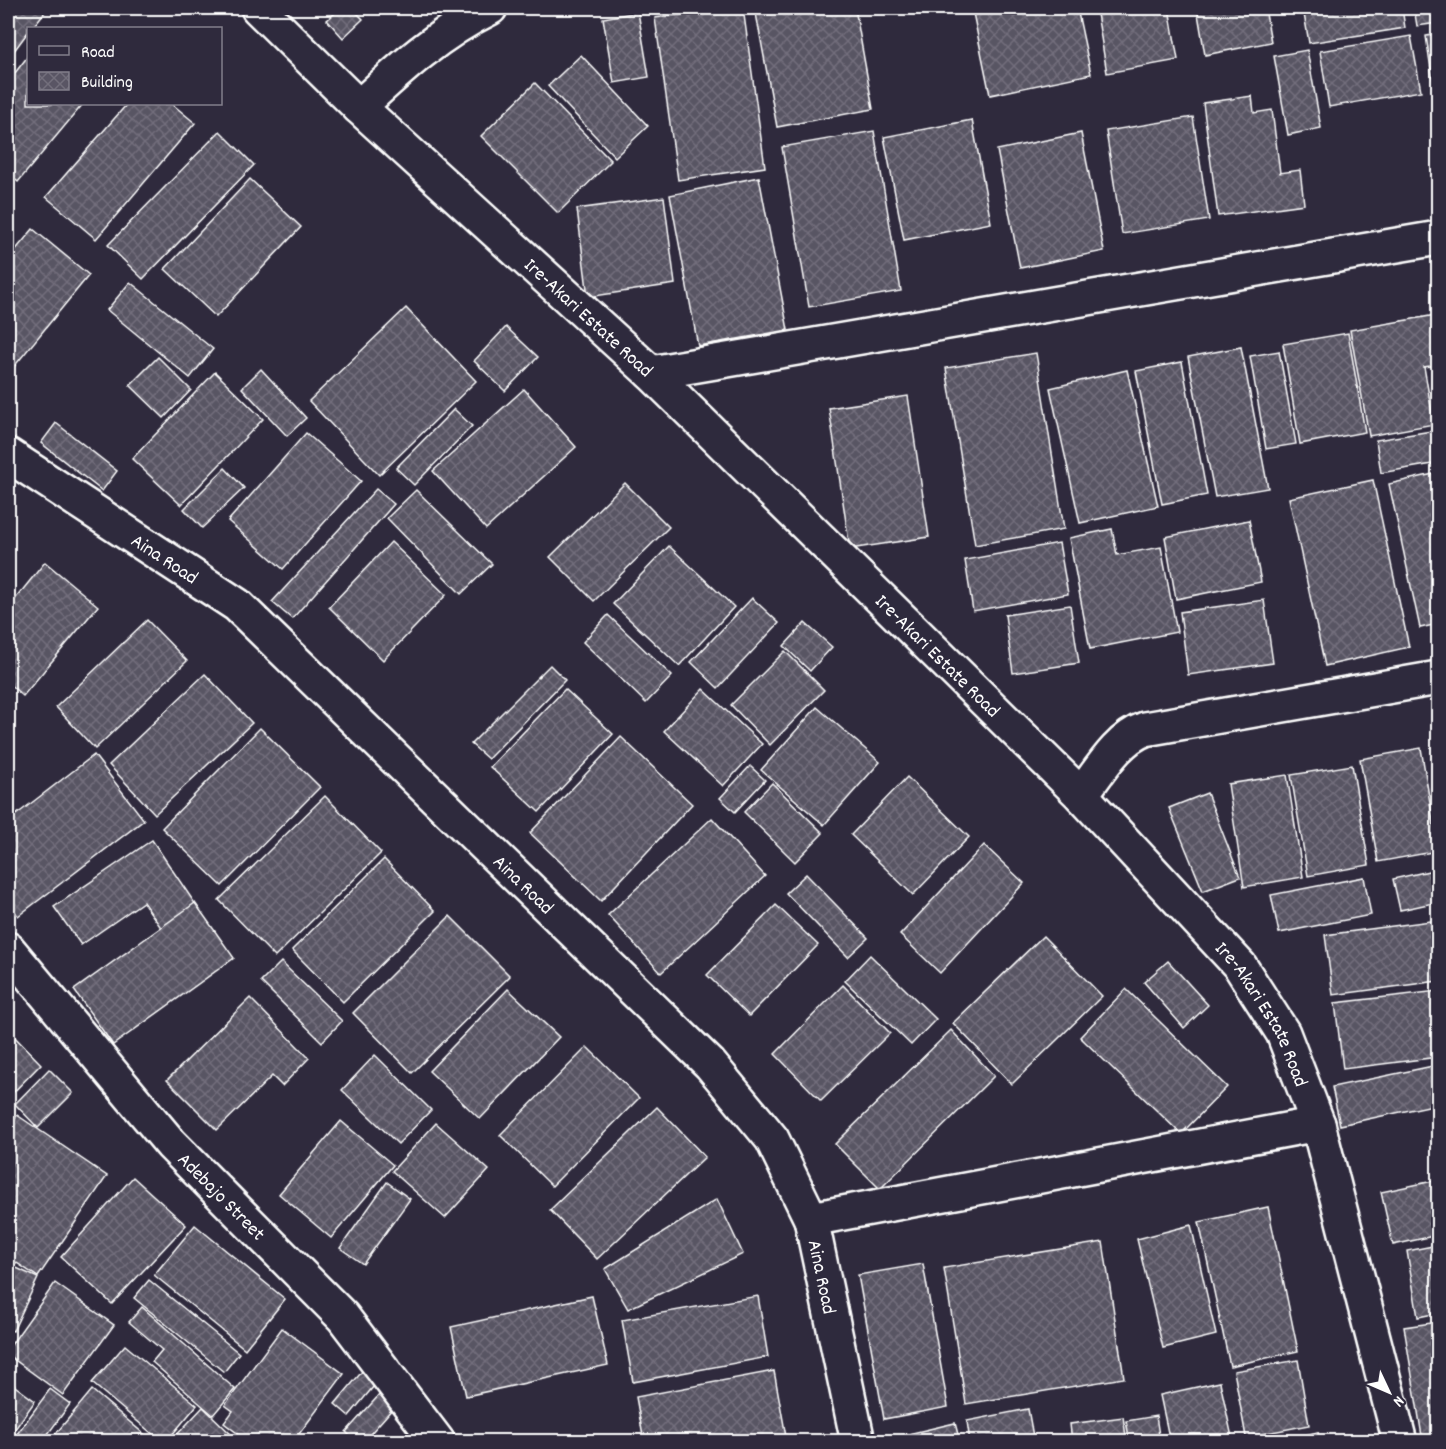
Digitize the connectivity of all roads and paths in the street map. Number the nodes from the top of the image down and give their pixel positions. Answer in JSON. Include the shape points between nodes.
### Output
{"nodes":[{"id":1,"x":258,"y":8,"type":"edge"},
{"id":2,"x":490,"y":8,"type":"edge"},
{"id":3,"x":359,"y":108,"type":"junction"},
{"id":4,"x":1438,"y":238,"type":"edge"},
{"id":5,"x":651,"y":373,"type":"junction"},
{"id":6,"x":8,"y":455,"type":"edge"},
{"id":7,"x":1438,"y":678,"type":"edge"},
{"id":8,"x":1081,"y":795,"type":"junction"},
{"id":9,"x":8,"y":949,"type":"edge"},
{"id":10,"x":1318,"y":1124,"type":"junction"},
{"id":11,"x":811,"y":1219,"type":"junction"},
{"id":12,"x":438,"y":1442,"type":"edge"},
{"id":13,"x":858,"y":1442,"type":"edge"},
{"id":14,"x":1400,"y":1442,"type":"edge"}],
"edges":[{"from":1,"to":3,"type":"street","name":"Ire-Akari Estate Road"},
{"from":2,"to":3,"type":"street","via":[[466,19],[414,55]]},
{"from":3,"to":5,"type":"street","name":"Ire-Akari Estate Road"},
{"from":4,"to":5,"type":"street"},
{"from":5,"to":8,"type":"street","name":"Ire-Akari Estate Road"},
{"from":6,"to":11,"type":"street","name":"Aina Road","via":[[237,606],[710,1064],[772,1139]]},
{"from":7,"to":8,"type":"street","via":[[1145,729],[1123,742]]},
{"from":8,"to":10,"type":"street","name":"Ire-Akari Estate Road","via":[[1240,966],[1283,1033]]},
{"from":9,"to":12,"type":"street","name":"Adebajo Street","via":[[171,1144],[343,1317]]},
{"from":10,"to":11,"type":"street"},
{"from":10,"to":14,"type":"street","name":"Ire-Akari Estate Road"},
{"from":11,"to":13,"type":"street","name":"Aina Road"}]}
